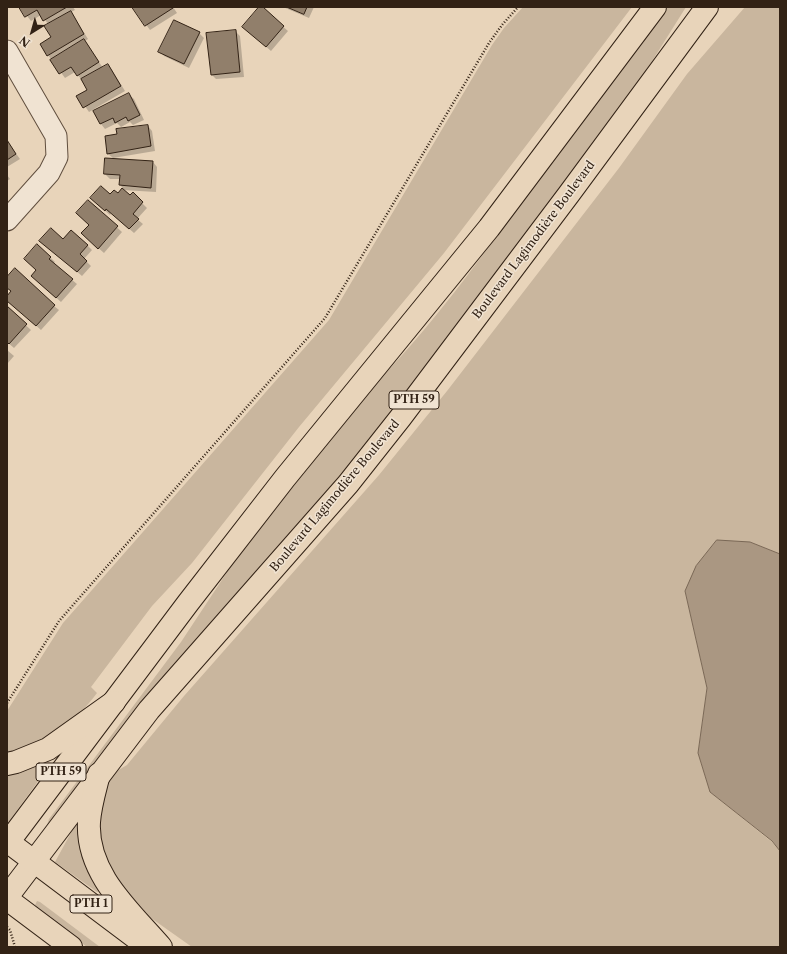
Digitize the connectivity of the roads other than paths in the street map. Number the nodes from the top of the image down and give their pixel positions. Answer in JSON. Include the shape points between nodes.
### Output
{"nodes":[{"id":1,"x":655,"y":7,"type":"edge"},
{"id":2,"x":707,"y":7,"type":"edge"},
{"id":3,"x":7,"y":50,"type":"edge"},
{"id":4,"x":7,"y":220,"type":"edge"},
{"id":5,"x":114,"y":702,"type":"junction"},
{"id":6,"x":7,"y":764,"type":"edge"},
{"id":7,"x":99,"y":774,"type":"junction"},
{"id":8,"x":8,"y":842,"type":"edge"},
{"id":9,"x":34,"y":861,"type":"junction"},
{"id":10,"x":7,"y":898,"type":"edge"},
{"id":11,"x":71,"y":947,"type":"edge"},
{"id":12,"x":148,"y":947,"type":"edge"},
{"id":13,"x":161,"y":947,"type":"edge"}],
"edges":[{"from":1,"to":5,"type":"main road","number":"PTH 59","via":[[488,228],[284,478]]},
{"from":2,"to":7,"type":"main road","name":"Boulevard Lagimodière Boulevard","number":"PTH 59","via":[[570,194],[401,417],[338,496],[167,688]]},
{"from":3,"to":4,"type":"street","via":[[56,136],[57,157],[49,173]]},
{"from":5,"to":6,"type":"main road","via":[[48,749]]},
{"from":5,"to":8,"type":"main road","number":"PTH 59"},
{"from":7,"to":9,"type":"main road","name":"Boulevard Lagimodière Boulevard","number":"PTH 59"},
{"from":7,"to":13,"type":"main road","via":[[89,822],[92,850],[113,893]]},
{"from":8,"to":9,"type":"main road","number":"PTH 1"},
{"from":9,"to":10,"type":"main road","name":"Boulevard Lagimodière Boulevard","number":"PTH 59"},
{"from":9,"to":12,"type":"main road","number":"PTH 1"},
{"from":10,"to":11,"type":"main road"}]}
